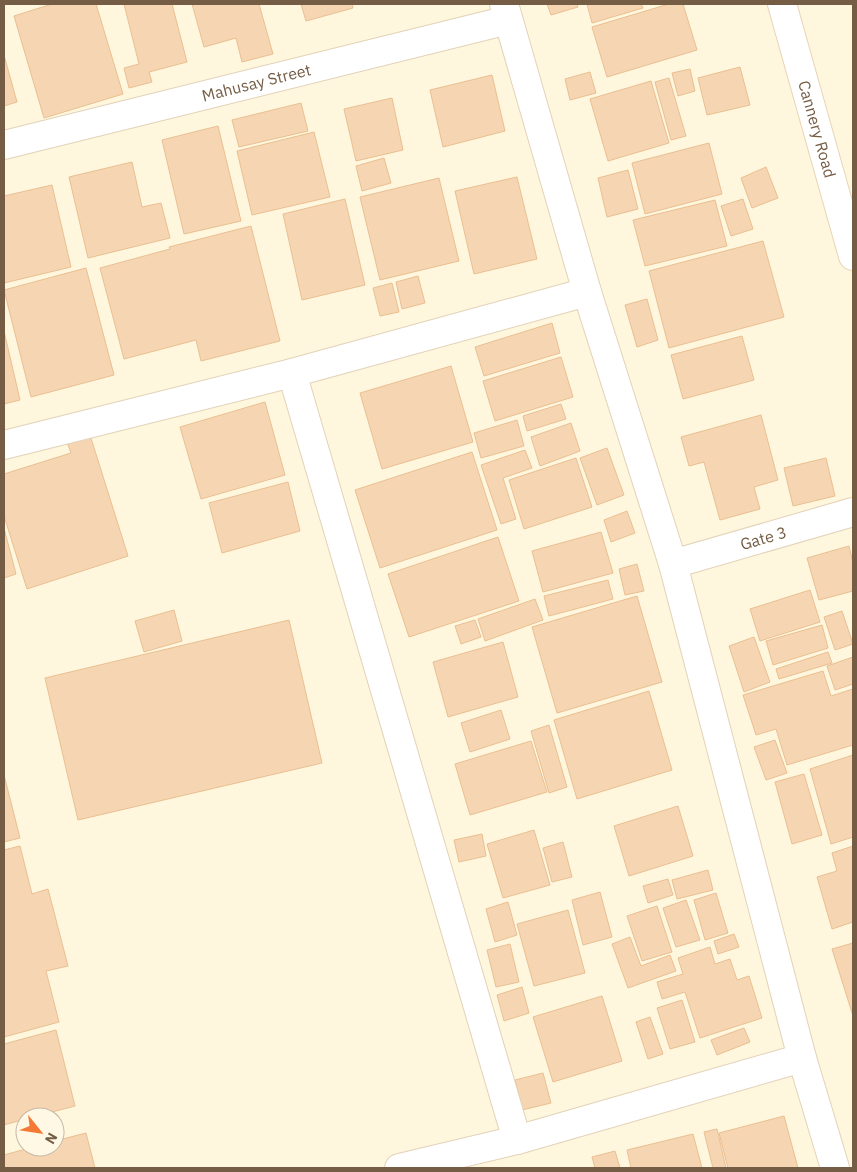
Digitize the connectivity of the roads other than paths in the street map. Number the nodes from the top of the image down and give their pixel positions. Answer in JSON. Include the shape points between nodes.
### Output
{"nodes":[{"id":1,"x":782,"y":4,"type":"edge"},
{"id":2,"x":506,"y":12,"type":"edge"},
{"id":3,"x":4,"y":145,"type":"edge"},
{"id":4,"x":846,"y":199,"type":"edge"},
{"id":5,"x":853,"y":256,"type":"edge"},
{"id":6,"x":587,"y":292,"type":"junction"},
{"id":7,"x":292,"y":373,"type":"junction"},
{"id":8,"x":4,"y":445,"type":"edge"},
{"id":9,"x":853,"y":512,"type":"edge"},
{"id":10,"x":673,"y":564,"type":"junction"},
{"id":11,"x":802,"y":1058,"type":"junction"},
{"id":12,"x":517,"y":1140,"type":"junction"},
{"id":13,"x":399,"y":1168,"type":"edge"},
{"id":14,"x":835,"y":1168,"type":"edge"}],
"edges":[{"from":1,"to":4,"type":"street","name":"Cannery Road"},
{"from":2,"to":3,"type":"street","name":"Mahusay Street"},
{"from":2,"to":6,"type":"street"},
{"from":4,"to":5,"type":"street","name":"Cannery Road"},
{"from":6,"to":7,"type":"street"},
{"from":6,"to":10,"type":"street"},
{"from":7,"to":8,"type":"street"},
{"from":7,"to":12,"type":"street"},
{"from":9,"to":10,"type":"street","name":"Gate 3"},
{"from":10,"to":11,"type":"street"},
{"from":11,"to":12,"type":"street"},
{"from":11,"to":14,"type":"street"},
{"from":12,"to":13,"type":"street"}]}
